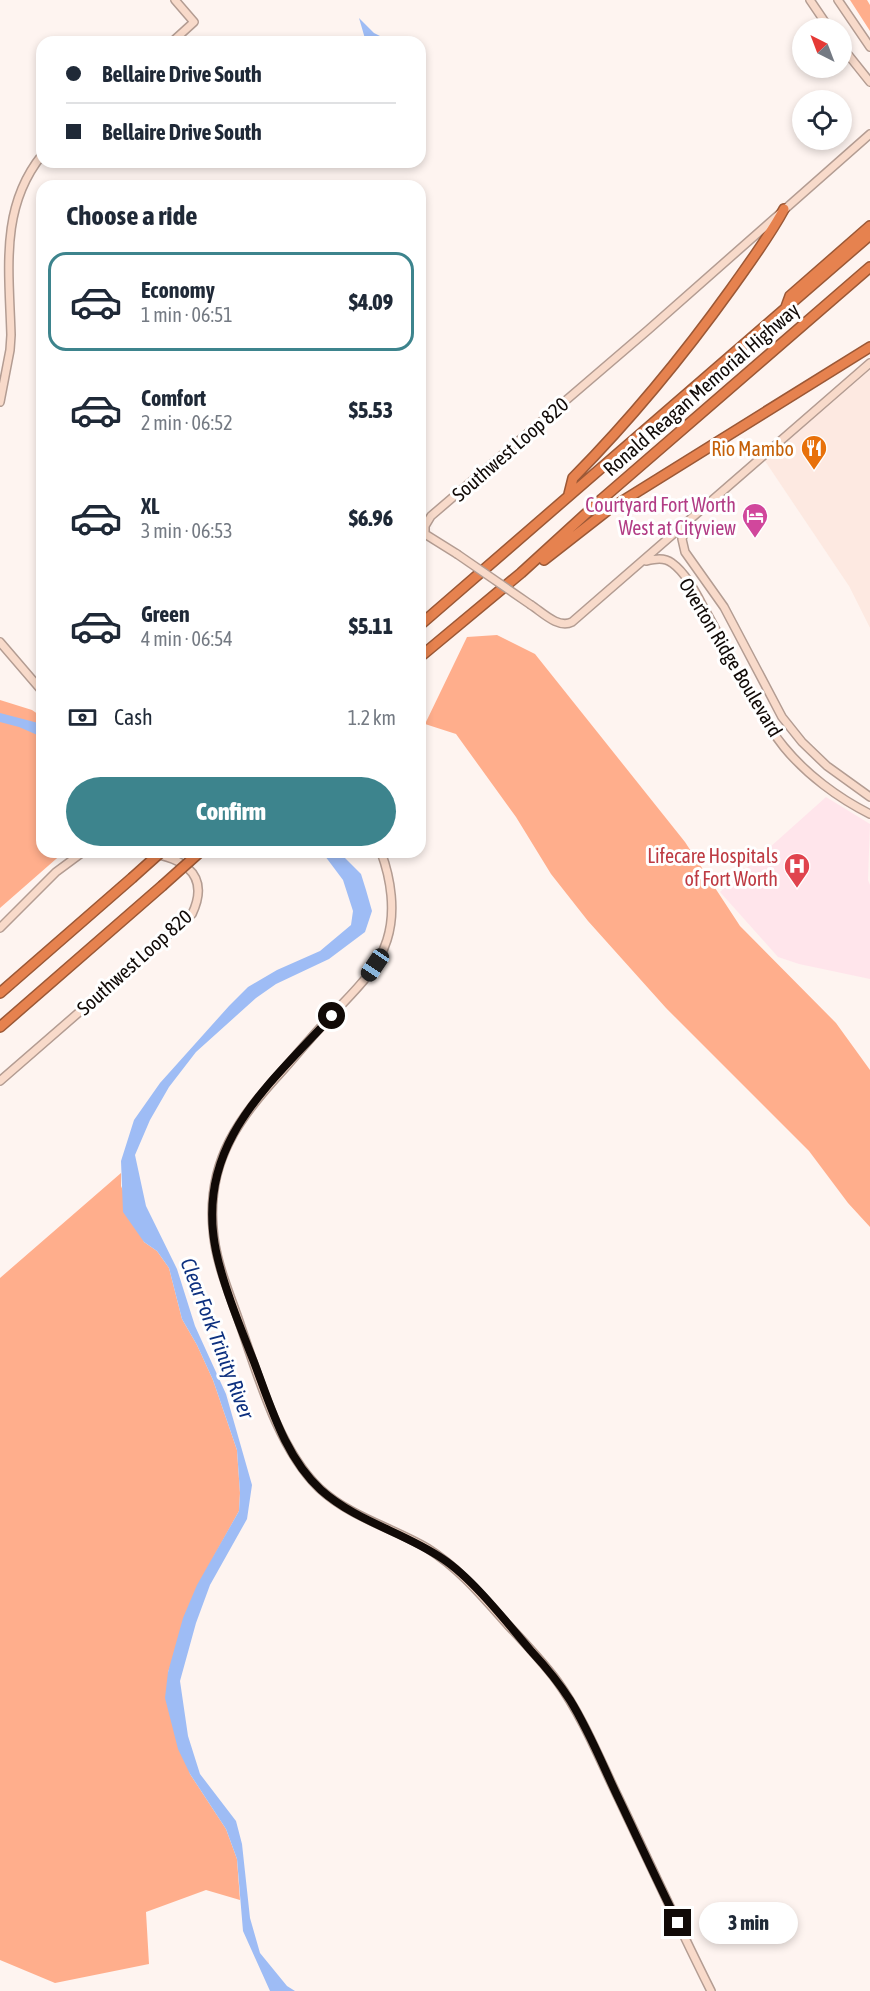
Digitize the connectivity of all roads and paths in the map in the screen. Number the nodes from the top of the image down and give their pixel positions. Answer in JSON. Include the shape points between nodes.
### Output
{"nodes":[{"id":1,"x":175,"y":0,"type":"edge"},
{"id":2,"x":810,"y":0,"type":"edge"},
{"id":3,"x":838,"y":0,"type":"edge"},
{"id":4,"x":822,"y":18,"type":"edge"},
{"id":5,"x":179,"y":36,"type":"edge"},
{"id":6,"x":870,"y":46,"type":"edge"},
{"id":7,"x":852,"y":59,"type":"edge"},
{"id":8,"x":870,"y":82,"type":"edge"},
{"id":9,"x":870,"y":134,"type":"edge"},
{"id":10,"x":36,"y":161,"type":"edge"},
{"id":11,"x":784,"y":209,"type":"junction"},
{"id":12,"x":870,"y":226,"type":"edge"},
{"id":13,"x":870,"y":235,"type":"edge"},
{"id":14,"x":870,"y":267,"type":"edge"},
{"id":15,"x":786,"y":308,"type":"junction"},
{"id":16,"x":870,"y":347,"type":"edge"},
{"id":17,"x":870,"y":363,"type":"edge"},
{"id":18,"x":0,"y":402,"type":"edge"},
{"id":19,"x":569,"y":494,"type":"junction"},
{"id":20,"x":688,"y":523,"type":"junction"},
{"id":21,"x":426,"y":524,"type":"edge"},
{"id":22,"x":426,"y":535,"type":"edge"},
{"id":23,"x":643,"y":562,"type":"junction"},
{"id":24,"x":521,"y":573,"type":"junction"},
{"id":25,"x":426,"y":620,"type":"edge"},
{"id":26,"x":0,"y":642,"type":"edge"},
{"id":27,"x":426,"y":652,"type":"edge"},
{"id":28,"x":36,"y":684,"type":"edge"},
{"id":29,"x":768,"y":693,"type":"junction"},
{"id":30,"x":753,"y":698,"type":"junction"},
{"id":31,"x":870,"y":799,"type":"edge"},
{"id":32,"x":867,"y":812,"type":"edge"},
{"id":33,"x":75,"y":858,"type":"edge"},
{"id":34,"x":154,"y":858,"type":"edge"},
{"id":35,"x":166,"y":858,"type":"edge"},
{"id":36,"x":193,"y":858,"type":"edge"},
{"id":37,"x":383,"y":858,"type":"edge"},
{"id":38,"x":0,"y":928,"type":"edge"},
{"id":39,"x":0,"y":993,"type":"edge"},
{"id":40,"x":0,"y":1027,"type":"edge"},
{"id":41,"x":0,"y":1082,"type":"edge"},
{"id":42,"x":711,"y":1991,"type":"edge"}],
"edges":[{"from":1,"to":5,"type":"street","via":[[194,22]]},
{"from":2,"to":4,"type":"street"},
{"from":3,"to":6,"type":"street"},
{"from":7,"to":8,"type":"street"},
{"from":9,"to":11,"type":"street","name":"Southwest Loop 820"},
{"from":10,"to":18,"type":"street","via":[[17,186],[5,234],[11,335]]},
{"from":11,"to":19,"type":"highway","via":[[710,319],[652,392],[573,478]]},
{"from":11,"to":21,"type":"street","name":"Southwest Loop 820","bridge":true},
{"from":12,"to":15,"type":"highway","via":[[790,296]]},
{"from":13,"to":15,"type":"highway","name":"Ronald Reagan Memorial Highway"},
{"from":14,"to":24,"type":"highway","name":"Ronald Reagan Memorial Highway"},
{"from":15,"to":19,"type":"highway","name":"Ronald Reagan Memorial Highway"},
{"from":16,"to":24,"type":"highway","via":[[630,497]]},
{"from":17,"to":20,"type":"street","name":"Southwest Loop 820"},
{"from":19,"to":25,"type":"highway","name":"Ronald Reagan Memorial Highway"},
{"from":20,"to":23,"type":"street","name":"Southwest Loop 820"},
{"from":20,"to":29,"type":"street","name":"Overton Ridge Boulevard","via":[[682,539],[685,552],[724,607]]},
{"from":22,"to":23,"type":"street","name":"Southwest Loop 820","bridge":true,"via":[[558,623],[567,624]]},
{"from":23,"to":30,"type":"street","name":"Overton Ridge Boulevard","via":[[661,559],[679,570],[701,602]]},
{"from":24,"to":27,"type":"highway","name":"Ronald Reagan Memorial Highway"},
{"from":26,"to":28,"type":"street"},
{"from":29,"to":30,"type":"street"},
{"from":29,"to":31,"type":"street","name":"Overton Ridge Boulevard","via":[[802,742]]},
{"from":30,"to":32,"type":"street","name":"Overton Ridge Boulevard","via":[[796,761]]},
{"from":31,"to":32,"type":"street"},
{"from":33,"to":38,"type":"street"},
{"from":34,"to":39,"type":"highway","bridge":true},
{"from":35,"to":41,"type":"street","name":"Southwest Loop 820","via":[[180,861],[195,874],[199,887],[192,914]]},
{"from":36,"to":40,"type":"highway","bridge":true},
{"from":37,"to":42,"type":"street","via":[[392,916],[382,953],[364,981],[250,1107],[228,1141],[213,1196],[213,1228],[220,1268],[273,1412],[307,1476],[349,1510],[446,1560],[532,1651],[571,1701]]}]}
